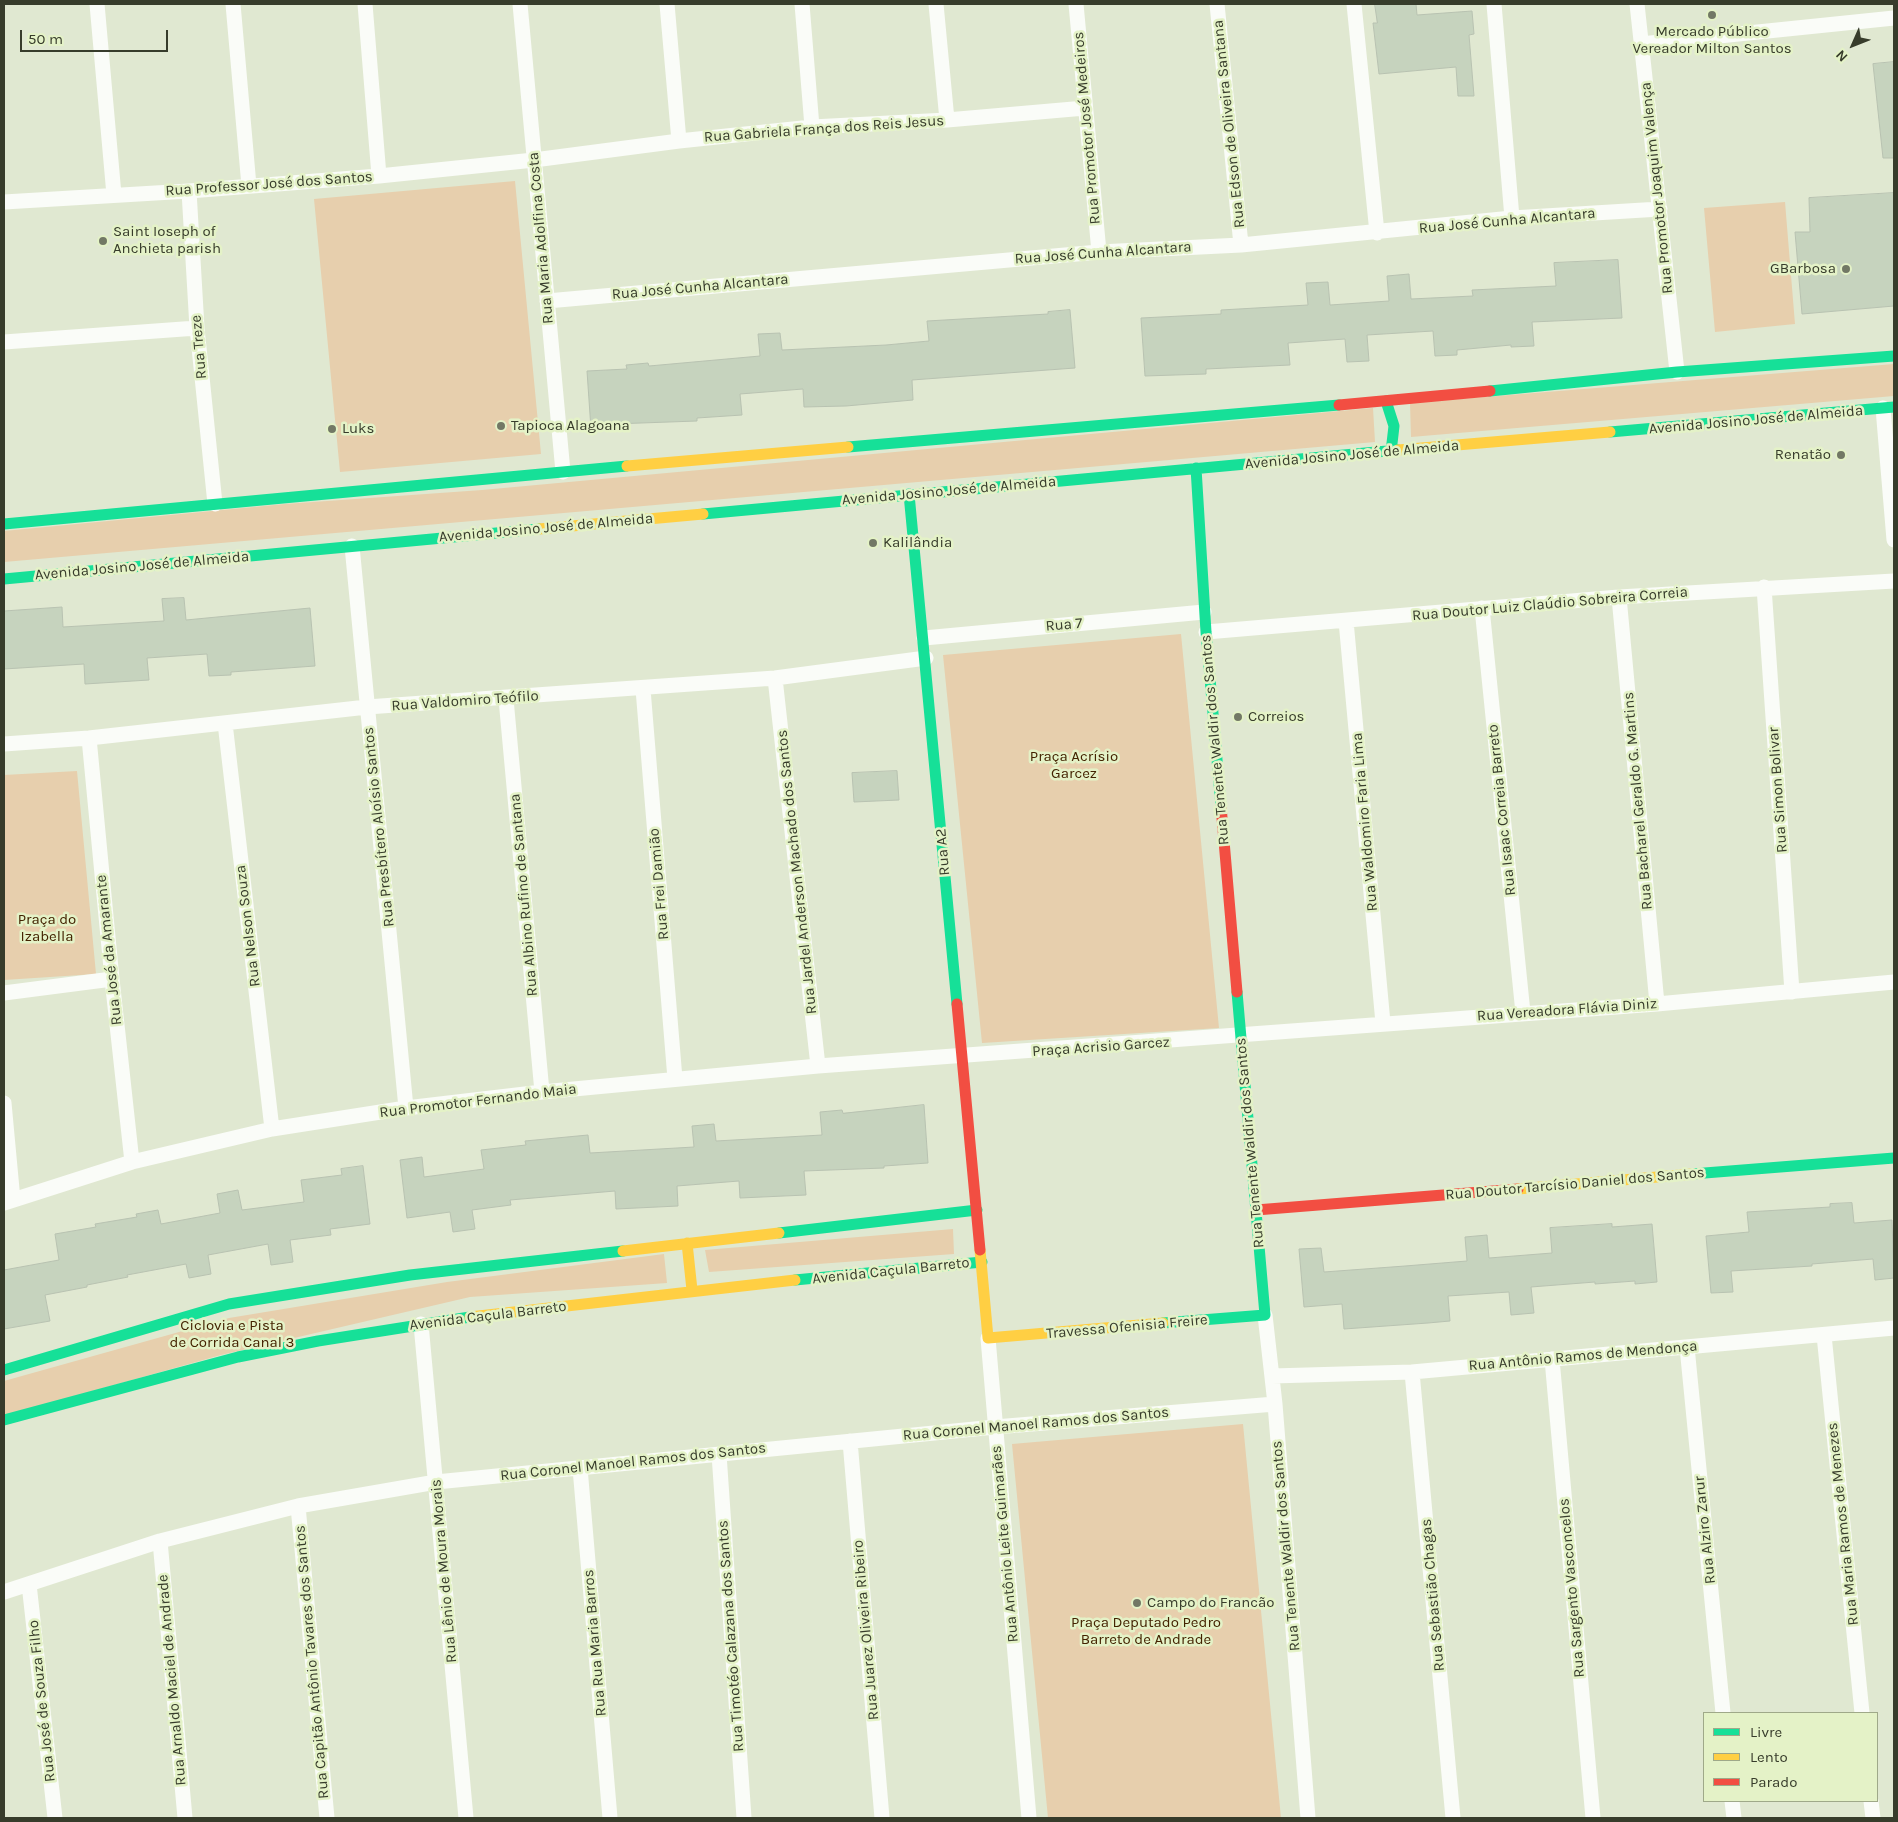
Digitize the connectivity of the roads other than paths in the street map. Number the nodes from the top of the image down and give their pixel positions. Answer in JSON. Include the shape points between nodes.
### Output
{"nodes":[{"id":1,"x":97,"y":4,"type":"edge"},
{"id":2,"x":233,"y":4,"type":"edge"},
{"id":3,"x":365,"y":4,"type":"edge"},
{"id":4,"x":520,"y":4,"type":"edge"},
{"id":5,"x":666,"y":4,"type":"edge"},
{"id":6,"x":802,"y":4,"type":"edge"},
{"id":7,"x":936,"y":4,"type":"edge"},
{"id":8,"x":1076,"y":4,"type":"edge"},
{"id":9,"x":1217,"y":4,"type":"edge"},
{"id":10,"x":1354,"y":4,"type":"edge"},
{"id":11,"x":1494,"y":4,"type":"edge"},
{"id":12,"x":1637,"y":4,"type":"edge"},
{"id":13,"x":1894,"y":18,"type":"edge"},
{"id":14,"x":1641,"y":44,"type":"junction"},
{"id":15,"x":1085,"y":108,"type":"junction"},
{"id":16,"x":947,"y":120,"type":"junction"},
{"id":17,"x":812,"y":127,"type":"junction"},
{"id":18,"x":679,"y":141,"type":"junction"},
{"id":19,"x":534,"y":160,"type":"junction"},
{"id":20,"x":378,"y":176,"type":"junction"},
{"id":21,"x":249,"y":186,"type":"junction"},
{"id":22,"x":189,"y":190,"type":"junction"},
{"id":23,"x":114,"y":195,"type":"junction"},
{"id":24,"x":4,"y":202,"type":"edge"},
{"id":25,"x":1660,"y":209,"type":"junction"},
{"id":26,"x":1512,"y":218,"type":"junction"},
{"id":27,"x":1377,"y":233,"type":"junction"},
{"id":28,"x":1241,"y":245,"type":"junction"},
{"id":29,"x":1099,"y":252,"type":"junction"},
{"id":30,"x":547,"y":301,"type":"junction"},
{"id":31,"x":197,"y":328,"type":"junction"},
{"id":32,"x":4,"y":342,"type":"edge"},
{"id":33,"x":1894,"y":356,"type":"edge"},
{"id":34,"x":1677,"y":372,"type":"junction"},
{"id":35,"x":1386,"y":401,"type":"junction"},
{"id":36,"x":1889,"y":408,"type":"edge"},
{"id":37,"x":1391,"y":452,"type":"junction"},
{"id":38,"x":1196,"y":468,"type":"junction"},
{"id":39,"x":563,"y":472,"type":"junction"},
{"id":40,"x":909,"y":494,"type":"junction"},
{"id":41,"x":215,"y":504,"type":"junction"},
{"id":42,"x":4,"y":524,"type":"edge"},
{"id":43,"x":1894,"y":540,"type":"edge"},
{"id":44,"x":352,"y":546,"type":"junction"},
{"id":45,"x":4,"y":579,"type":"edge"},
{"id":46,"x":1894,"y":581,"type":"edge"},
{"id":47,"x":1764,"y":588,"type":"junction"},
{"id":48,"x":1619,"y":597,"type":"junction"},
{"id":49,"x":1482,"y":608,"type":"junction"},
{"id":50,"x":1204,"y":612,"type":"junction"},
{"id":51,"x":1346,"y":621,"type":"junction"},
{"id":52,"x":1206,"y":632,"type":"junction"},
{"id":53,"x":924,"y":638,"type":"junction"},
{"id":54,"x":926,"y":658,"type":"junction"},
{"id":55,"x":775,"y":678,"type":"junction"},
{"id":56,"x":643,"y":689,"type":"junction"},
{"id":57,"x":506,"y":699,"type":"junction"},
{"id":58,"x":367,"y":708,"type":"junction"},
{"id":59,"x":225,"y":722,"type":"junction"},
{"id":60,"x":89,"y":738,"type":"junction"},
{"id":61,"x":4,"y":744,"type":"edge"},
{"id":62,"x":112,"y":979,"type":"junction"},
{"id":63,"x":1894,"y":982,"type":"edge"},
{"id":64,"x":1792,"y":992,"type":"junction"},
{"id":65,"x":4,"y":993,"type":"edge"},
{"id":66,"x":1657,"y":1004,"type":"junction"},
{"id":67,"x":1523,"y":1013,"type":"junction"},
{"id":68,"x":1383,"y":1023,"type":"junction"},
{"id":69,"x":1240,"y":1036,"type":"junction"},
{"id":70,"x":962,"y":1057,"type":"junction"},
{"id":71,"x":818,"y":1066,"type":"junction"},
{"id":72,"x":675,"y":1079,"type":"junction"},
{"id":73,"x":542,"y":1092,"type":"junction"},
{"id":74,"x":4,"y":1103,"type":"edge"},
{"id":75,"x":406,"y":1108,"type":"junction"},
{"id":76,"x":272,"y":1130,"type":"junction"},
{"id":77,"x":1894,"y":1158,"type":"edge"},
{"id":78,"x":132,"y":1162,"type":"junction"},
{"id":79,"x":8,"y":1202,"type":"edge"},
{"id":80,"x":977,"y":1210,"type":"junction"},
{"id":81,"x":1256,"y":1210,"type":"junction"},
{"id":82,"x":687,"y":1243,"type":"junction"},
{"id":83,"x":982,"y":1262,"type":"junction"},
{"id":84,"x":692,"y":1290,"type":"junction"},
{"id":85,"x":1265,"y":1315,"type":"junction"},
{"id":86,"x":421,"y":1324,"type":"junction"},
{"id":87,"x":1894,"y":1328,"type":"edge"},
{"id":88,"x":1824,"y":1335,"type":"junction"},
{"id":89,"x":988,"y":1338,"type":"junction"},
{"id":90,"x":1687,"y":1347,"type":"junction"},
{"id":91,"x":1552,"y":1359,"type":"junction"},
{"id":92,"x":4,"y":1370,"type":"edge"},
{"id":93,"x":1412,"y":1372,"type":"junction"},
{"id":94,"x":1272,"y":1376,"type":"junction"},
{"id":95,"x":1275,"y":1404,"type":"junction"},
{"id":96,"x":4,"y":1420,"type":"edge"},
{"id":97,"x":995,"y":1426,"type":"junction"},
{"id":98,"x":850,"y":1441,"type":"junction"},
{"id":99,"x":719,"y":1454,"type":"junction"},
{"id":100,"x":580,"y":1468,"type":"junction"},
{"id":101,"x":436,"y":1482,"type":"junction"},
{"id":102,"x":298,"y":1506,"type":"junction"},
{"id":103,"x":160,"y":1541,"type":"junction"},
{"id":104,"x":29,"y":1584,"type":"junction"},
{"id":105,"x":4,"y":1592,"type":"edge"},
{"id":106,"x":1723,"y":1712,"type":"edge"},
{"id":107,"x":1862,"y":1712,"type":"edge"},
{"id":108,"x":1732,"y":1802,"type":"edge"},
{"id":109,"x":1871,"y":1802,"type":"edge"},
{"id":110,"x":55,"y":1818,"type":"edge"},
{"id":111,"x":185,"y":1818,"type":"edge"},
{"id":112,"x":327,"y":1818,"type":"edge"},
{"id":113,"x":466,"y":1818,"type":"edge"},
{"id":114,"x":610,"y":1818,"type":"edge"},
{"id":115,"x":744,"y":1818,"type":"edge"},
{"id":116,"x":882,"y":1818,"type":"edge"},
{"id":117,"x":1029,"y":1818,"type":"edge"},
{"id":118,"x":1308,"y":1818,"type":"edge"},
{"id":119,"x":1453,"y":1818,"type":"edge"},
{"id":120,"x":1593,"y":1818,"type":"edge"},
{"id":121,"x":1734,"y":1818,"type":"edge"},
{"id":122,"x":1873,"y":1818,"type":"edge"}],
"edges":[{"from":1,"to":23,"type":"street"},
{"from":2,"to":21,"type":"street"},
{"from":3,"to":20,"type":"street"},
{"from":4,"to":19,"type":"street","name":"Rua Maria Adolfina Costa"},
{"from":5,"to":18,"type":"street"},
{"from":6,"to":17,"type":"street"},
{"from":7,"to":16,"type":"street"},
{"from":8,"to":15,"type":"street","name":"Rua Promotor José Medeiros"},
{"from":9,"to":28,"type":"street","name":"Rua Edson de Oliveira Santana"},
{"from":10,"to":27,"type":"street"},
{"from":11,"to":26,"type":"street"},
{"from":12,"to":14,"type":"street","name":"Rua Promotor Joaquim Valença"},
{"from":13,"to":14,"type":"street"},
{"from":14,"to":25,"type":"street","name":"Rua Promotor Joaquim Valença"},
{"from":15,"to":16,"type":"street","name":"Rua Gabriela França dos Reis Jesus"},
{"from":15,"to":29,"type":"street","name":"Rua Promotor José Medeiros"},
{"from":16,"to":17,"type":"street","name":"Rua Gabriela França dos Reis Jesus"},
{"from":17,"to":18,"type":"street","name":"Rua Gabriela França dos Reis Jesus"},
{"from":18,"to":19,"type":"street","name":"Rua Gabriela França dos Reis Jesus"},
{"from":19,"to":20,"type":"street","name":"Rua Professor José dos Santos"},
{"from":19,"to":30,"type":"street","name":"Rua Maria Adolfina Costa"},
{"from":20,"to":21,"type":"street","name":"Rua Professor José dos Santos"},
{"from":21,"to":22,"type":"street","name":"Rua Professor José dos Santos"},
{"from":22,"to":23,"type":"street","name":"Rua Professor José dos Santos"},
{"from":22,"to":31,"type":"street","name":"Rua Treze"},
{"from":23,"to":24,"type":"street","name":"Rua Professor José dos Santos"},
{"from":25,"to":26,"type":"street","name":"Rua José Cunha Alcantara"},
{"from":25,"to":34,"type":"street","name":"Rua Promotor Joaquim Valença"},
{"from":26,"to":27,"type":"street","name":"Rua José Cunha Alcantara"},
{"from":27,"to":28,"type":"street","name":"Rua José Cunha Alcantara"},
{"from":28,"to":29,"type":"street","name":"Rua José Cunha Alcantara"},
{"from":29,"to":30,"type":"street","name":"Rua José Cunha Alcantara"},
{"from":30,"to":39,"type":"street","name":"Rua Maria Adolfina Costa"},
{"from":31,"to":32,"type":"street"},
{"from":31,"to":41,"type":"street","name":"Rua Treze"},
{"from":33,"to":34,"type":"street"},
{"from":34,"to":35,"type":"street"},
{"from":35,"to":37,"type":"street","via":[[1396,430]]},
{"from":35,"to":39,"type":"street"},
{"from":36,"to":37,"type":"street","name":"Avenida Josino José de Almeida"},
{"from":36,"to":43,"type":"street"},
{"from":37,"to":38,"type":"street","name":"Avenida Josino José de Almeida"},
{"from":38,"to":40,"type":"street","name":"Avenida Josino José de Almeida"},
{"from":38,"to":50,"type":"street","name":"Rua Tenente Waldir dos Santos"},
{"from":39,"to":41,"type":"street"},
{"from":40,"to":44,"type":"street","name":"Avenida Josino José de Almeida"},
{"from":40,"to":53,"type":"street","name":"Rua A2"},
{"from":41,"to":42,"type":"street"},
{"from":44,"to":45,"type":"street","name":"Avenida Josino José de Almeida"},
{"from":44,"to":58,"type":"street","name":"Rua Presbítero Aloísio Santos"},
{"from":46,"to":47,"type":"street","name":"Rua Doutor Luiz Claúdio Sobreira Correia"},
{"from":47,"to":48,"type":"street","name":"Rua Doutor Luiz Claúdio Sobreira Correia"},
{"from":47,"to":64,"type":"street","name":"Rua Simon Bolivar"},
{"from":48,"to":49,"type":"street","name":"Rua Doutor Luiz Claúdio Sobreira Correia"},
{"from":48,"to":66,"type":"street","name":"Rua Bacharel Geraldo G. Martins"},
{"from":49,"to":51,"type":"street","name":"Rua Doutor Luiz Claúdio Sobreira Correia"},
{"from":49,"to":67,"type":"street","name":"Rua Isaac Correia Barreto"},
{"from":50,"to":52,"type":"street","name":"Rua Tenente Waldir dos Santos"},
{"from":50,"to":53,"type":"street","name":"Rua 7"},
{"from":51,"to":52,"type":"street","name":"Rua Doutor Luiz Claúdio Sobreira Correia"},
{"from":51,"to":68,"type":"street","name":"Rua Waldomiro Faria Lima"},
{"from":52,"to":69,"type":"street","name":"Rua Tenente Waldir dos Santos"},
{"from":53,"to":54,"type":"street","name":"Rua A2"},
{"from":54,"to":55,"type":"street","name":"Rua Valdomiro Teófilo"},
{"from":54,"to":70,"type":"street","name":"Rua A2"},
{"from":55,"to":56,"type":"street","name":"Rua Valdomiro Teófilo"},
{"from":55,"to":71,"type":"street","name":"Rua Jardel Anderson Machado dos Santos"},
{"from":56,"to":57,"type":"street","name":"Rua Valdomiro Teófilo"},
{"from":56,"to":72,"type":"street","name":"Rua Frei Damião"},
{"from":57,"to":58,"type":"street","name":"Rua Valdomiro Teófilo"},
{"from":57,"to":73,"type":"street","name":"Rua Albino Rufino de Santana"},
{"from":58,"to":59,"type":"street","name":"Rua Valdomiro Teófilo"},
{"from":58,"to":75,"type":"street","name":"Rua Presbítero Aloísio Santos"},
{"from":59,"to":60,"type":"street","name":"Rua Valdomiro Teófilo"},
{"from":59,"to":76,"type":"street","name":"Rua Nelson Souza"},
{"from":60,"to":61,"type":"street","name":"Rua Valdomiro Teófilo"},
{"from":60,"to":62,"type":"street","name":"Rua José da Amarante"},
{"from":62,"to":65,"type":"street"},
{"from":62,"to":78,"type":"street","name":"Rua José da Amarante"},
{"from":63,"to":64,"type":"street","name":"Rua Vereadora Flávia Diniz"},
{"from":64,"to":66,"type":"street","name":"Rua Vereadora Flávia Diniz"},
{"from":66,"to":67,"type":"street","name":"Rua Vereadora Flávia Diniz"},
{"from":67,"to":68,"type":"street","name":"Rua Vereadora Flávia Diniz"},
{"from":68,"to":69,"type":"street","name":"Rua Vereadora Flávia Diniz"},
{"from":69,"to":70,"type":"street","name":"Praça Acrisio Garcez"},
{"from":69,"to":81,"type":"street","name":"Rua Tenente Waldir dos Santos"},
{"from":70,"to":71,"type":"street","name":"Rua Promotor Fernando Maia"},
{"from":70,"to":80,"type":"street","name":"Rua A2"},
{"from":71,"to":72,"type":"street","name":"Rua Promotor Fernando Maia"},
{"from":72,"to":73,"type":"street","name":"Rua Promotor Fernando Maia"},
{"from":73,"to":75,"type":"street","name":"Rua Promotor Fernando Maia"},
{"from":74,"to":79,"type":"street"},
{"from":75,"to":76,"type":"street","name":"Rua Promotor Fernando Maia"},
{"from":76,"to":78,"type":"street","name":"Rua Promotor Fernando Maia"},
{"from":77,"to":81,"type":"street","name":"Rua Doutor Tarcísio Daniel dos Santos"},
{"from":78,"to":79,"type":"street","name":"Rua Promotor Fernando Maia"},
{"from":80,"to":82,"type":"street"},
{"from":80,"to":83,"type":"street","name":"Rua Antônio Leite Guimarães"},
{"from":81,"to":85,"type":"street","name":"Rua Tenente Waldir dos Santos"},
{"from":82,"to":84,"type":"street"},
{"from":82,"to":92,"type":"street","via":[[410,1275],[229,1304]]},
{"from":83,"to":84,"type":"street","name":"Avenida Caçula Barreto"},
{"from":83,"to":89,"type":"street","name":"Rua Antônio Leite Guimarães"},
{"from":84,"to":86,"type":"street","name":"Avenida Caçula Barreto"},
{"from":85,"to":89,"type":"street","name":"Travessa Ofenisia Freire"},
{"from":85,"to":94,"type":"street","name":"Rua Tenente Waldir dos Santos"},
{"from":86,"to":96,"type":"street","name":"Avenida Caçula Barreto","via":[[315,1342],[161,1376]]},
{"from":86,"to":101,"type":"street","name":"Rua Lênio de Moura Morais"},
{"from":87,"to":88,"type":"street","name":"Rua Antônio Ramos de Mendonça"},
{"from":88,"to":90,"type":"street","name":"Rua Antônio Ramos de Mendonça"},
{"from":88,"to":107,"type":"street","name":"Rua Maria Ramos de Menezes"},
{"from":89,"to":97,"type":"street","name":"Rua Antônio Leite Guimarães"},
{"from":90,"to":91,"type":"street","name":"Rua Antônio Ramos de Mendonça"},
{"from":90,"to":106,"type":"street","name":"Rua Alziro Zarur"},
{"from":91,"to":93,"type":"street","name":"Rua Antônio Ramos de Mendonça"},
{"from":91,"to":120,"type":"street","name":"Rua Sargento Vasconcelos"},
{"from":93,"to":94,"type":"street","name":"Rua Antônio Ramos de Mendonça"},
{"from":93,"to":119,"type":"street","name":"Rua Sebastião Chagas"},
{"from":94,"to":95,"type":"street","name":"Rua Tenente Waldir dos Santos"},
{"from":95,"to":97,"type":"street","name":"Rua Coronel Manoel Ramos dos Santos"},
{"from":95,"to":118,"type":"street","name":"Rua Tenente Waldir dos Santos"},
{"from":97,"to":98,"type":"street","name":"Rua Coronel Manoel Ramos dos Santos"},
{"from":97,"to":117,"type":"street","name":"Rua Antônio Leite Guimarães"},
{"from":98,"to":99,"type":"street","name":"Rua Coronel Manoel Ramos dos Santos"},
{"from":98,"to":116,"type":"street","name":"Rua Juarez Oliveira Ribeiro"},
{"from":99,"to":100,"type":"street","name":"Rua Coronel Manoel Ramos dos Santos"},
{"from":99,"to":115,"type":"street","name":"Rua Timotéo Calazana dos Santos"},
{"from":100,"to":101,"type":"street","name":"Rua Coronel Manoel Ramos dos Santos"},
{"from":100,"to":114,"type":"street","name":"Rua Rua Maria Barros"},
{"from":101,"to":102,"type":"street","name":"Rua Coronel Manoel Ramos dos Santos"},
{"from":101,"to":113,"type":"street","name":"Rua Lênio de Moura Morais"},
{"from":102,"to":103,"type":"street","name":"Rua Coronel Manoel Ramos dos Santos"},
{"from":102,"to":112,"type":"street","name":"Rua Capitão Antônio Tavares dos Santos"},
{"from":103,"to":104,"type":"street","name":"Rua Coronel Manoel Ramos dos Santos"},
{"from":103,"to":111,"type":"street","name":"Rua Arnaldo Maciel de Andrade"},
{"from":104,"to":105,"type":"street","name":"Rua Coronel Manoel Ramos dos Santos"},
{"from":104,"to":110,"type":"street","name":"Rua José de Souza Filho"},
{"from":108,"to":121,"type":"street"},
{"from":109,"to":122,"type":"street"}]}
